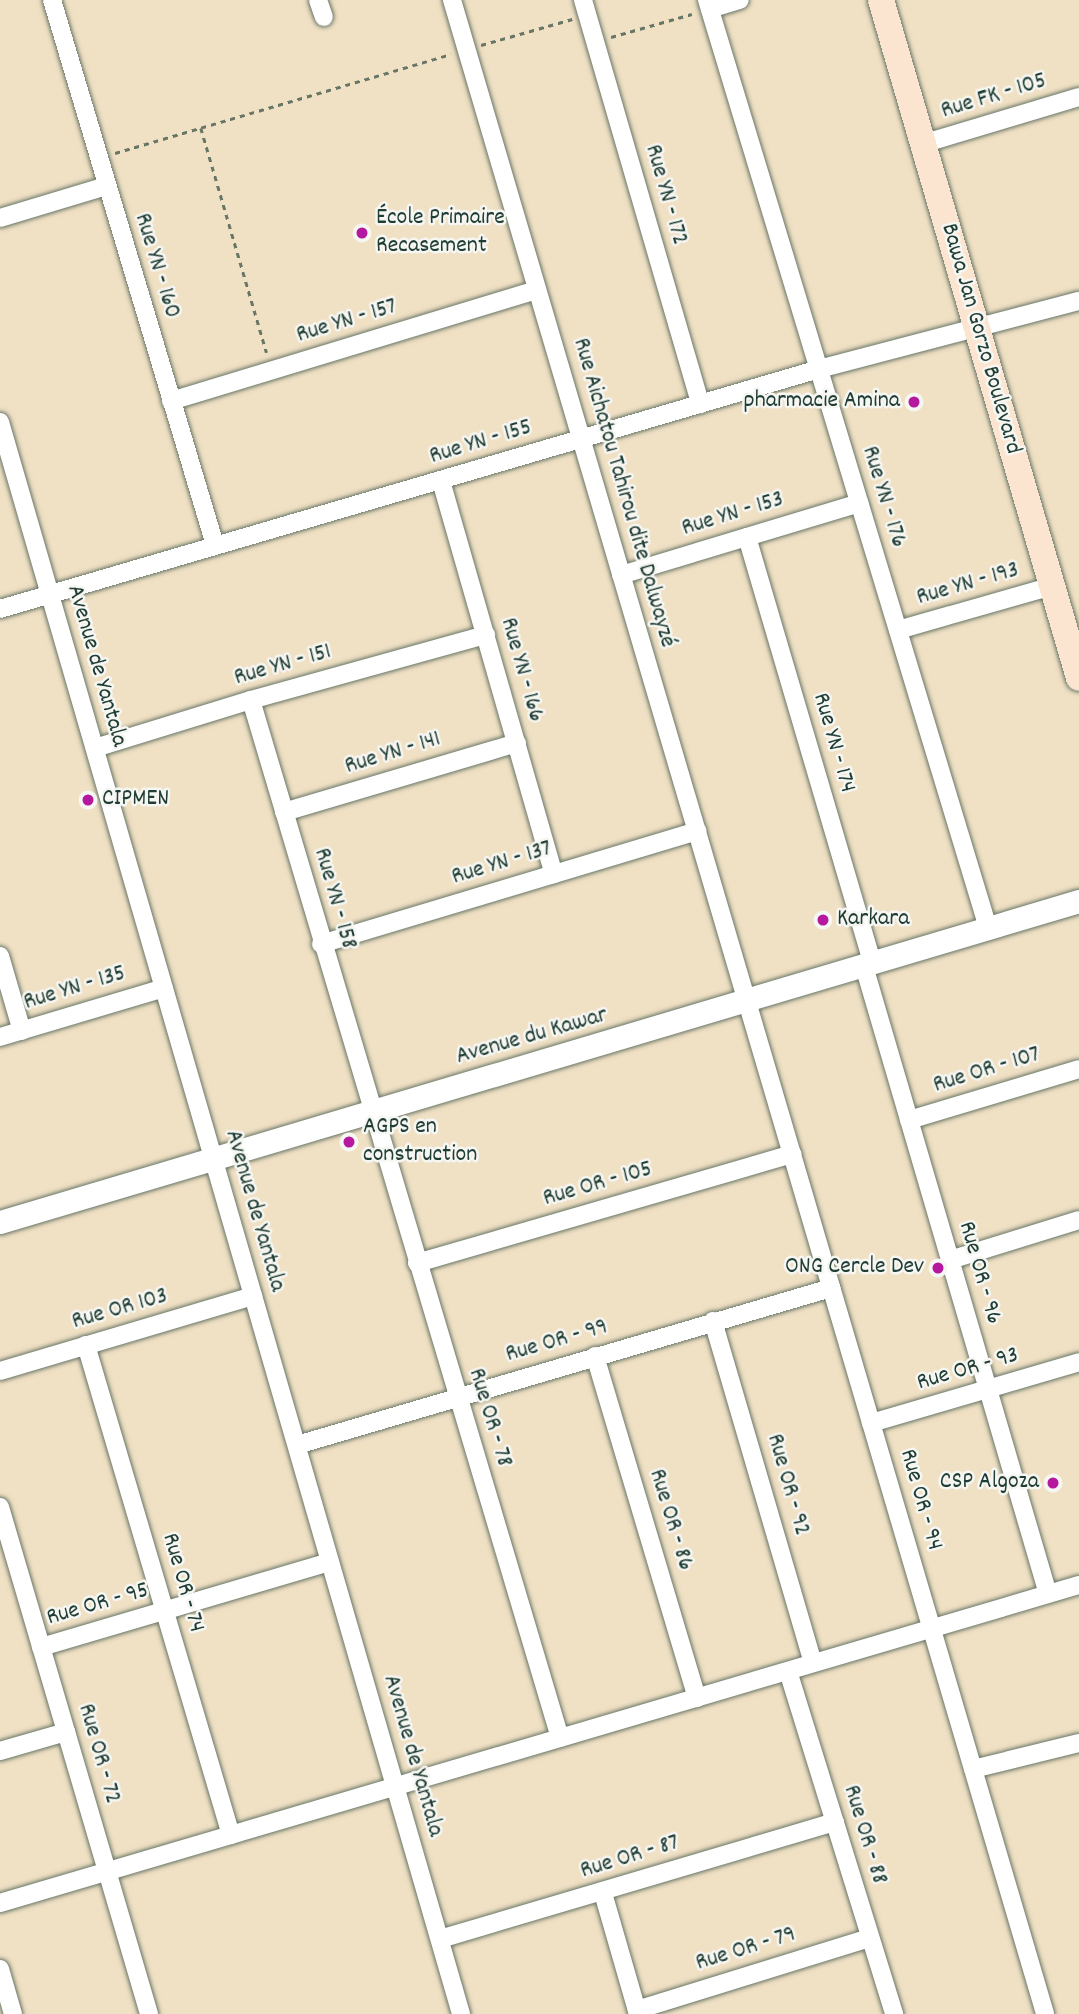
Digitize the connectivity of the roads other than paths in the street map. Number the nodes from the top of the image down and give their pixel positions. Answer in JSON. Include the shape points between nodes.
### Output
{"nodes":[{"id":1,"x":52,"y":0,"type":"edge"},
{"id":2,"x":452,"y":0,"type":"edge"},
{"id":3,"x":740,"y":0,"type":"edge"},
{"id":4,"x":881,"y":0,"type":"edge"},
{"id":5,"x":709,"y":4,"type":"edge"},
{"id":6,"x":585,"y":8,"type":"edge"},
{"id":7,"x":1079,"y":97,"type":"edge"},
{"id":8,"x":922,"y":145,"type":"junction"},
{"id":9,"x":107,"y":186,"type":"junction"},
{"id":10,"x":0,"y":218,"type":"edge"},
{"id":11,"x":537,"y":290,"type":"junction"},
{"id":12,"x":1079,"y":301,"type":"edge"},
{"id":13,"x":976,"y":327,"type":"junction"},
{"id":14,"x":819,"y":369,"type":"junction"},
{"id":15,"x":171,"y":401,"type":"junction"},
{"id":16,"x":700,"y":404,"type":"junction"},
{"id":17,"x":0,"y":422,"type":"edge"},
{"id":18,"x":581,"y":439,"type":"junction"},
{"id":19,"x":441,"y":481,"type":"junction"},
{"id":20,"x":859,"y":503,"type":"junction"},
{"id":21,"x":747,"y":537,"type":"junction"},
{"id":22,"x":215,"y":545,"type":"junction"},
{"id":23,"x":621,"y":575,"type":"junction"},
{"id":24,"x":1052,"y":586,"type":"junction"},
{"id":25,"x":50,"y":594,"type":"junction"},
{"id":26,"x":0,"y":609,"type":"edge"},
{"id":27,"x":898,"y":630,"type":"junction"},
{"id":28,"x":486,"y":635,"type":"junction"},
{"id":29,"x":1079,"y":678,"type":"edge"},
{"id":30,"x":251,"y":700,"type":"junction"},
{"id":31,"x":517,"y":743,"type":"junction"},
{"id":32,"x":95,"y":748,"type":"junction"},
{"id":33,"x":284,"y":812,"type":"junction"},
{"id":34,"x":697,"y":831,"type":"junction"},
{"id":35,"x":554,"y":874,"type":"junction"},
{"id":36,"x":1079,"y":901,"type":"edge"},
{"id":37,"x":988,"y":928,"type":"junction"},
{"id":38,"x":321,"y":944,"type":"junction"},
{"id":39,"x":0,"y":956,"type":"edge"},
{"id":40,"x":868,"y":964,"type":"junction"},
{"id":41,"x":164,"y":988,"type":"junction"},
{"id":42,"x":747,"y":1001,"type":"junction"},
{"id":43,"x":22,"y":1031,"type":"junction"},
{"id":44,"x":0,"y":1037,"type":"edge"},
{"id":45,"x":1079,"y":1069,"type":"edge"},
{"id":46,"x":372,"y":1112,"type":"junction"},
{"id":47,"x":909,"y":1120,"type":"junction"},
{"id":48,"x":792,"y":1154,"type":"junction"},
{"id":49,"x":213,"y":1158,"type":"junction"},
{"id":50,"x":1079,"y":1220,"type":"edge"},
{"id":51,"x":0,"y":1222,"type":"edge"},
{"id":52,"x":950,"y":1260,"type":"junction"},
{"id":53,"x":417,"y":1263,"type":"junction"},
{"id":54,"x":831,"y":1288,"type":"junction"},
{"id":55,"x":253,"y":1296,"type":"junction"},
{"id":56,"x":713,"y":1321,"type":"junction"},
{"id":57,"x":86,"y":1345,"type":"junction"},
{"id":58,"x":596,"y":1356,"type":"junction"},
{"id":59,"x":1079,"y":1363,"type":"edge"},
{"id":60,"x":0,"y":1371,"type":"edge"},
{"id":61,"x":988,"y":1390,"type":"junction"},
{"id":62,"x":457,"y":1397,"type":"junction"},
{"id":63,"x":871,"y":1423,"type":"junction"},
{"id":64,"x":297,"y":1446,"type":"junction"},
{"id":65,"x":0,"y":1509,"type":"edge"},
{"id":66,"x":330,"y":1562,"type":"junction"},
{"id":67,"x":1079,"y":1585,"type":"edge"},
{"id":68,"x":1048,"y":1594,"type":"junction"},
{"id":69,"x":165,"y":1611,"type":"junction"},
{"id":70,"x":932,"y":1628,"type":"junction"},
{"id":71,"x":41,"y":1647,"type":"junction"},
{"id":72,"x":813,"y":1664,"type":"junction"},
{"id":73,"x":788,"y":1671,"type":"junction"},
{"id":74,"x":697,"y":1698,"type":"junction"},
{"id":75,"x":66,"y":1731,"type":"junction"},
{"id":76,"x":560,"y":1738,"type":"junction"},
{"id":77,"x":1079,"y":1743,"type":"edge"},
{"id":78,"x":0,"y":1751,"type":"edge"},
{"id":79,"x":973,"y":1769,"type":"junction"},
{"id":80,"x":395,"y":1786,"type":"junction"},
{"id":81,"x":835,"y":1822,"type":"junction"},
{"id":82,"x":231,"y":1835,"type":"junction"},
{"id":83,"x":107,"y":1871,"type":"junction"},
{"id":84,"x":603,"y":1893,"type":"junction"},
{"id":85,"x":0,"y":1903,"type":"edge"},
{"id":86,"x":870,"y":1938,"type":"junction"},
{"id":87,"x":440,"y":1939,"type":"junction"},
{"id":88,"x":0,"y":1969,"type":"edge"},
{"id":89,"x":638,"y":2012,"type":"edge"},
{"id":90,"x":13,"y":2014,"type":"edge"},
{"id":91,"x":149,"y":2014,"type":"edge"},
{"id":92,"x":461,"y":2014,"type":"edge"},
{"id":93,"x":894,"y":2014,"type":"edge"},
{"id":94,"x":1044,"y":2014,"type":"edge"}],
"edges":[{"from":1,"to":9,"type":"street","name":"Rue YN - 160"},
{"from":2,"to":11,"type":"street","name":"Rue Aichatou Tahirou dite Dalwayzé"},
{"from":3,"to":5,"type":"street"},
{"from":4,"to":8,"type":"main road","name":"Bawa Jan Gorzo Boulevard"},
{"from":5,"to":14,"type":"street","name":"Rue YN - 176"},
{"from":6,"to":16,"type":"street","name":"Rue YN - 172"},
{"from":7,"to":8,"type":"street","name":"Rue FK - 105"},
{"from":8,"to":13,"type":"main road","name":"Bawa Jan Gorzo Boulevard"},
{"from":9,"to":10,"type":"street"},
{"from":9,"to":15,"type":"street","name":"Rue YN - 160"},
{"from":11,"to":15,"type":"street","name":"Rue YN - 157"},
{"from":11,"to":18,"type":"street","name":"Rue Aichatou Tahirou dite Dalwayzé"},
{"from":12,"to":13,"type":"street","name":"Rue YN - 155"},
{"from":13,"to":14,"type":"street","name":"Rue YN - 155"},
{"from":13,"to":24,"type":"main road","name":"Bawa Jan Gorzo Boulevard"},
{"from":14,"to":16,"type":"street","name":"Rue YN - 155"},
{"from":14,"to":20,"type":"street","name":"Rue YN - 176"},
{"from":15,"to":22,"type":"street","name":"Rue YN - 160"},
{"from":16,"to":18,"type":"street","name":"Rue YN - 155"},
{"from":17,"to":25,"type":"street","name":"Avenue de Yantala"},
{"from":18,"to":19,"type":"street","name":"Rue YN - 155"},
{"from":18,"to":23,"type":"street","name":"Rue Aichatou Tahirou dite Dalwayzé"},
{"from":19,"to":22,"type":"street","name":"Rue YN - 155"},
{"from":19,"to":28,"type":"street","name":"Rue YN - 166"},
{"from":20,"to":21,"type":"street","name":"Rue YN - 153"},
{"from":20,"to":27,"type":"street","name":"Rue YN - 176"},
{"from":21,"to":23,"type":"street","name":"Rue YN - 153"},
{"from":21,"to":40,"type":"street","name":"Rue YN - 174"},
{"from":22,"to":25,"type":"street","name":"Rue YN - 155"},
{"from":23,"to":34,"type":"street","name":"Rue Aichatou Tahirou dite Dalwayzé"},
{"from":24,"to":27,"type":"street","name":"Rue YN - 193"},
{"from":24,"to":29,"type":"main road","name":"Bawa Jan Gorzo Boulevard"},
{"from":25,"to":26,"type":"street","name":"Rue YN - 155"},
{"from":25,"to":32,"type":"street","name":"Avenue de Yantala"},
{"from":27,"to":37,"type":"street","name":"Rue YN - 176"},
{"from":28,"to":30,"type":"street","name":"Rue YN - 151"},
{"from":28,"to":31,"type":"street","name":"Rue YN - 166"},
{"from":30,"to":32,"type":"street","name":"Rue YN - 151"},
{"from":30,"to":33,"type":"street","name":"Rue YN - 158"},
{"from":31,"to":33,"type":"street","name":"Rue YN - 141"},
{"from":31,"to":35,"type":"street","name":"Rue YN - 166"},
{"from":32,"to":41,"type":"street","name":"Avenue de Yantala"},
{"from":33,"to":38,"type":"street","name":"Rue YN - 158"},
{"from":34,"to":35,"type":"street","name":"Rue YN - 137"},
{"from":34,"to":42,"type":"street","name":"Rue Aichatou Tahirou dite Dalwayzé"},
{"from":35,"to":38,"type":"street","name":"Rue YN - 137"},
{"from":36,"to":37,"type":"street","name":"Avenue du Kawar"},
{"from":37,"to":40,"type":"street","name":"Avenue du Kawar"},
{"from":38,"to":46,"type":"street","name":"Rue YN - 158"},
{"from":39,"to":43,"type":"street"},
{"from":40,"to":42,"type":"street","name":"Avenue du Kawar"},
{"from":40,"to":47,"type":"street","name":"Rue OR - 96"},
{"from":41,"to":43,"type":"street","name":"Rue YN - 135"},
{"from":41,"to":49,"type":"street","name":"Avenue de Yantala"},
{"from":42,"to":46,"type":"street","name":"Avenue du Kawar"},
{"from":42,"to":48,"type":"street","name":"Rue OR - 94"},
{"from":43,"to":44,"type":"street","name":"Rue YN - 135"},
{"from":45,"to":47,"type":"street","name":"Rue OR - 107"},
{"from":46,"to":49,"type":"street","name":"Avenue du Kawar"},
{"from":46,"to":53,"type":"street","name":"Rue OR - 78"},
{"from":47,"to":52,"type":"street","name":"Rue OR - 96"},
{"from":48,"to":53,"type":"street","name":"Rue OR - 105"},
{"from":48,"to":54,"type":"street","name":"Rue OR - 94"},
{"from":49,"to":51,"type":"street","name":"Avenue du Kawar"},
{"from":49,"to":55,"type":"street","name":"Avenue de Yantala"},
{"from":50,"to":52,"type":"street"},
{"from":52,"to":61,"type":"street","name":"Rue OR - 96"},
{"from":53,"to":62,"type":"street","name":"Rue OR - 78"},
{"from":54,"to":56,"type":"street","name":"Rue OR - 99"},
{"from":54,"to":63,"type":"street","name":"Rue OR - 94"},
{"from":55,"to":57,"type":"street","name":"Rue OR 103"},
{"from":55,"to":64,"type":"street","name":"Avenue de Yantala"},
{"from":56,"to":58,"type":"street","name":"Rue OR - 99"},
{"from":56,"to":72,"type":"street","name":"Rue OR - 92"},
{"from":57,"to":60,"type":"street","name":"Rue OR 103"},
{"from":57,"to":69,"type":"street","name":"Rue OR - 74"},
{"from":58,"to":62,"type":"street","name":"Rue OR - 99"},
{"from":58,"to":74,"type":"street","name":"Rue OR - 86"},
{"from":59,"to":61,"type":"street","name":"Rue OR - 93"},
{"from":61,"to":63,"type":"street","name":"Rue OR - 93"},
{"from":61,"to":68,"type":"street","name":"Rue OR - 96"},
{"from":62,"to":64,"type":"street","name":"Rue OR - 99"},
{"from":62,"to":76,"type":"street","name":"Rue OR - 78"},
{"from":63,"to":70,"type":"street","name":"Rue OR - 94"},
{"from":64,"to":66,"type":"street","name":"Avenue de Yantala"},
{"from":65,"to":71,"type":"street","name":"Rue OR - 72"},
{"from":66,"to":69,"type":"street","name":"Rue OR - 95"},
{"from":66,"to":80,"type":"street","name":"Avenue de Yantala"},
{"from":67,"to":68,"type":"street"},
{"from":68,"to":70,"type":"street"},
{"from":69,"to":71,"type":"street","name":"Rue OR - 95"},
{"from":69,"to":82,"type":"street","name":"Rue OR - 74"},
{"from":70,"to":72,"type":"street"},
{"from":70,"to":79,"type":"street","name":"Rue OR - 94"},
{"from":71,"to":75,"type":"street","name":"Rue OR - 72"},
{"from":72,"to":73,"type":"street"},
{"from":73,"to":74,"type":"street"},
{"from":73,"to":81,"type":"street","name":"Rue OR - 88"},
{"from":74,"to":76,"type":"street"},
{"from":75,"to":78,"type":"street"},
{"from":75,"to":83,"type":"street","name":"Rue OR - 72"},
{"from":76,"to":80,"type":"street"},
{"from":77,"to":79,"type":"street"},
{"from":79,"to":94,"type":"street","name":"Rue OR - 94"},
{"from":80,"to":82,"type":"street"},
{"from":80,"to":87,"type":"street","name":"Avenue de Yantala"},
{"from":81,"to":84,"type":"street","name":"Rue OR - 87"},
{"from":81,"to":86,"type":"street","name":"Rue OR - 88"},
{"from":82,"to":83,"type":"street"},
{"from":83,"to":85,"type":"street"},
{"from":83,"to":91,"type":"street","name":"Rue OR - 72"},
{"from":84,"to":87,"type":"street","name":"Rue OR - 87"},
{"from":84,"to":89,"type":"street"},
{"from":86,"to":89,"type":"street","name":"Rue OR - 79"},
{"from":86,"to":93,"type":"street","name":"Rue OR - 88"},
{"from":87,"to":92,"type":"street","name":"Avenue de Yantala"},
{"from":88,"to":90,"type":"street"}]}
